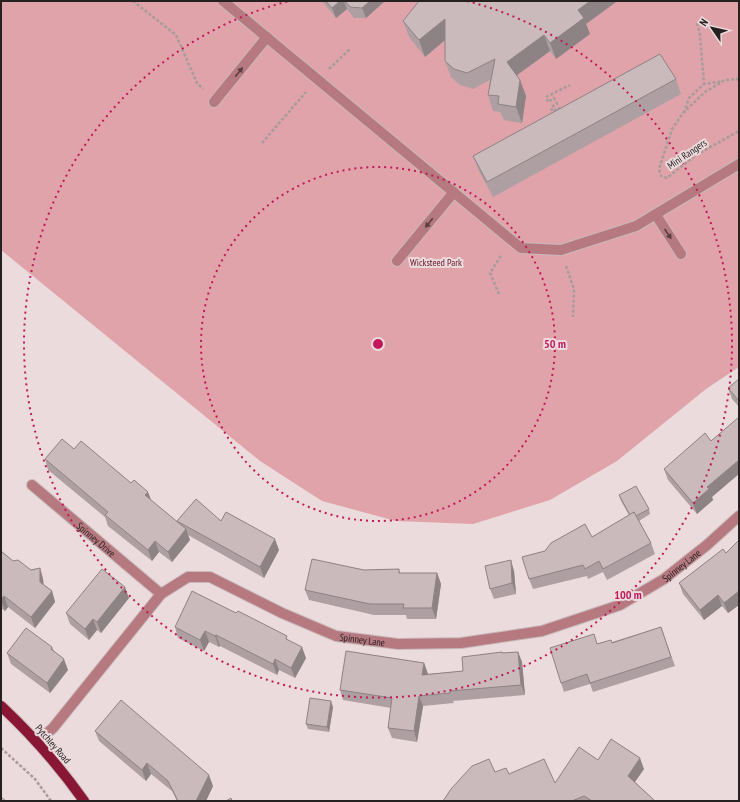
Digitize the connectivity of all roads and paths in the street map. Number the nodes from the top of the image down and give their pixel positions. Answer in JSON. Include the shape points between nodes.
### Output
{"nodes":[{"id":1,"x":133,"y":1,"type":"edge"},
{"id":2,"x":223,"y":1,"type":"edge"},
{"id":3,"x":696,"y":23,"type":"dead end"},
{"id":4,"x":267,"y":37,"type":"junction"},
{"id":5,"x":350,"y":49,"type":"dead end"},
{"id":6,"x":318,"y":79,"type":"junction"},
{"id":7,"x":725,"y":80,"type":"junction"},
{"id":8,"x":739,"y":80,"type":"edge"},
{"id":9,"x":704,"y":84,"type":"junction"},
{"id":10,"x":570,"y":85,"type":"dead end"},
{"id":11,"x":214,"y":102,"type":"joint"},
{"id":12,"x":562,"y":113,"type":"edge"},
{"id":13,"x":683,"y":114,"type":"junction"},
{"id":14,"x":739,"y":131,"type":"edge"},
{"id":15,"x":262,"y":143,"type":"dead end"},
{"id":16,"x":739,"y":164,"type":"edge"},
{"id":17,"x":454,"y":192,"type":"junction"},
{"id":18,"x":656,"y":215,"type":"junction"},
{"id":19,"x":511,"y":240,"type":"junction"},
{"id":20,"x":561,"y":250,"type":"junction"},
{"id":21,"x":681,"y":254,"type":"dead end"},
{"id":22,"x":397,"y":261,"type":"dead end"},
{"id":23,"x":499,"y":294,"type":"dead end"},
{"id":24,"x":573,"y":317,"type":"dead end"},
{"id":25,"x":32,"y":484,"type":"dead end"},
{"id":26,"x":739,"y":516,"type":"edge"},
{"id":27,"x":162,"y":594,"type":"junction"},
{"id":28,"x":1,"y":706,"type":"edge"},
{"id":29,"x":37,"y":742,"type":"junction"},
{"id":30,"x":1,"y":748,"type":"edge"},
{"id":31,"x":51,"y":801,"type":"edge"},
{"id":32,"x":84,"y":801,"type":"edge"}],
"edges":[{"from":1,"to":11,"type":"path","via":[[176,35],[198,83]]},
{"from":2,"to":4,"type":"street"},
{"from":3,"to":9,"type":"path","via":[[700,34]]},
{"from":4,"to":6,"type":"street"},
{"from":11,"to":4,"type":"street","one_way":true},
{"from":5,"to":6,"type":"path"},
{"from":6,"to":15,"type":"path"},
{"from":6,"to":17,"type":"street"},
{"from":7,"to":8,"type":"path"},
{"from":7,"to":9,"type":"path"},
{"from":7,"to":13,"type":"path","name":"Mini Rangers","via":[[705,92]]},
{"from":9,"to":13,"type":"path","name":"Mini Rangers","via":[[689,98]]},
{"from":10,"to":12,"type":"path","via":[[546,97],[548,102],[554,98],[557,104],[550,107],[552,111],[560,108]]},
{"from":13,"to":14,"type":"path","name":"Mini Rangers","via":[[672,129],[659,169],[661,176],[667,178],[696,155]]},
{"from":16,"to":18,"type":"street"},
{"from":17,"to":19,"type":"street"},
{"from":17,"to":22,"type":"street","one_way":true},
{"from":18,"to":20,"type":"street","via":[[636,226]]},
{"from":18,"to":21,"type":"street","one_way":true},
{"from":19,"to":20,"type":"street","via":[[521,248]]},
{"from":19,"to":23,"type":"path","via":[[490,273]]},
{"from":20,"to":24,"type":"path","via":[[574,288]]},
{"from":25,"to":27,"type":"street","name":"Spinney Drive"},
{"from":26,"to":27,"type":"street","name":"Spinney Lane","via":[[664,579],[620,605],[542,631],[461,643],[398,644],[336,636],[282,613],[210,577],[188,577]]},
{"from":27,"to":29,"type":"street","name":"Spinney Lane","via":[[53,728]]},
{"from":28,"to":29,"type":"main road","name":"Pytchley Road"},
{"from":29,"to":32,"type":"main road","name":"Pytchley Road"},
{"from":30,"to":31,"type":"path","via":[[35,779]]}]}
